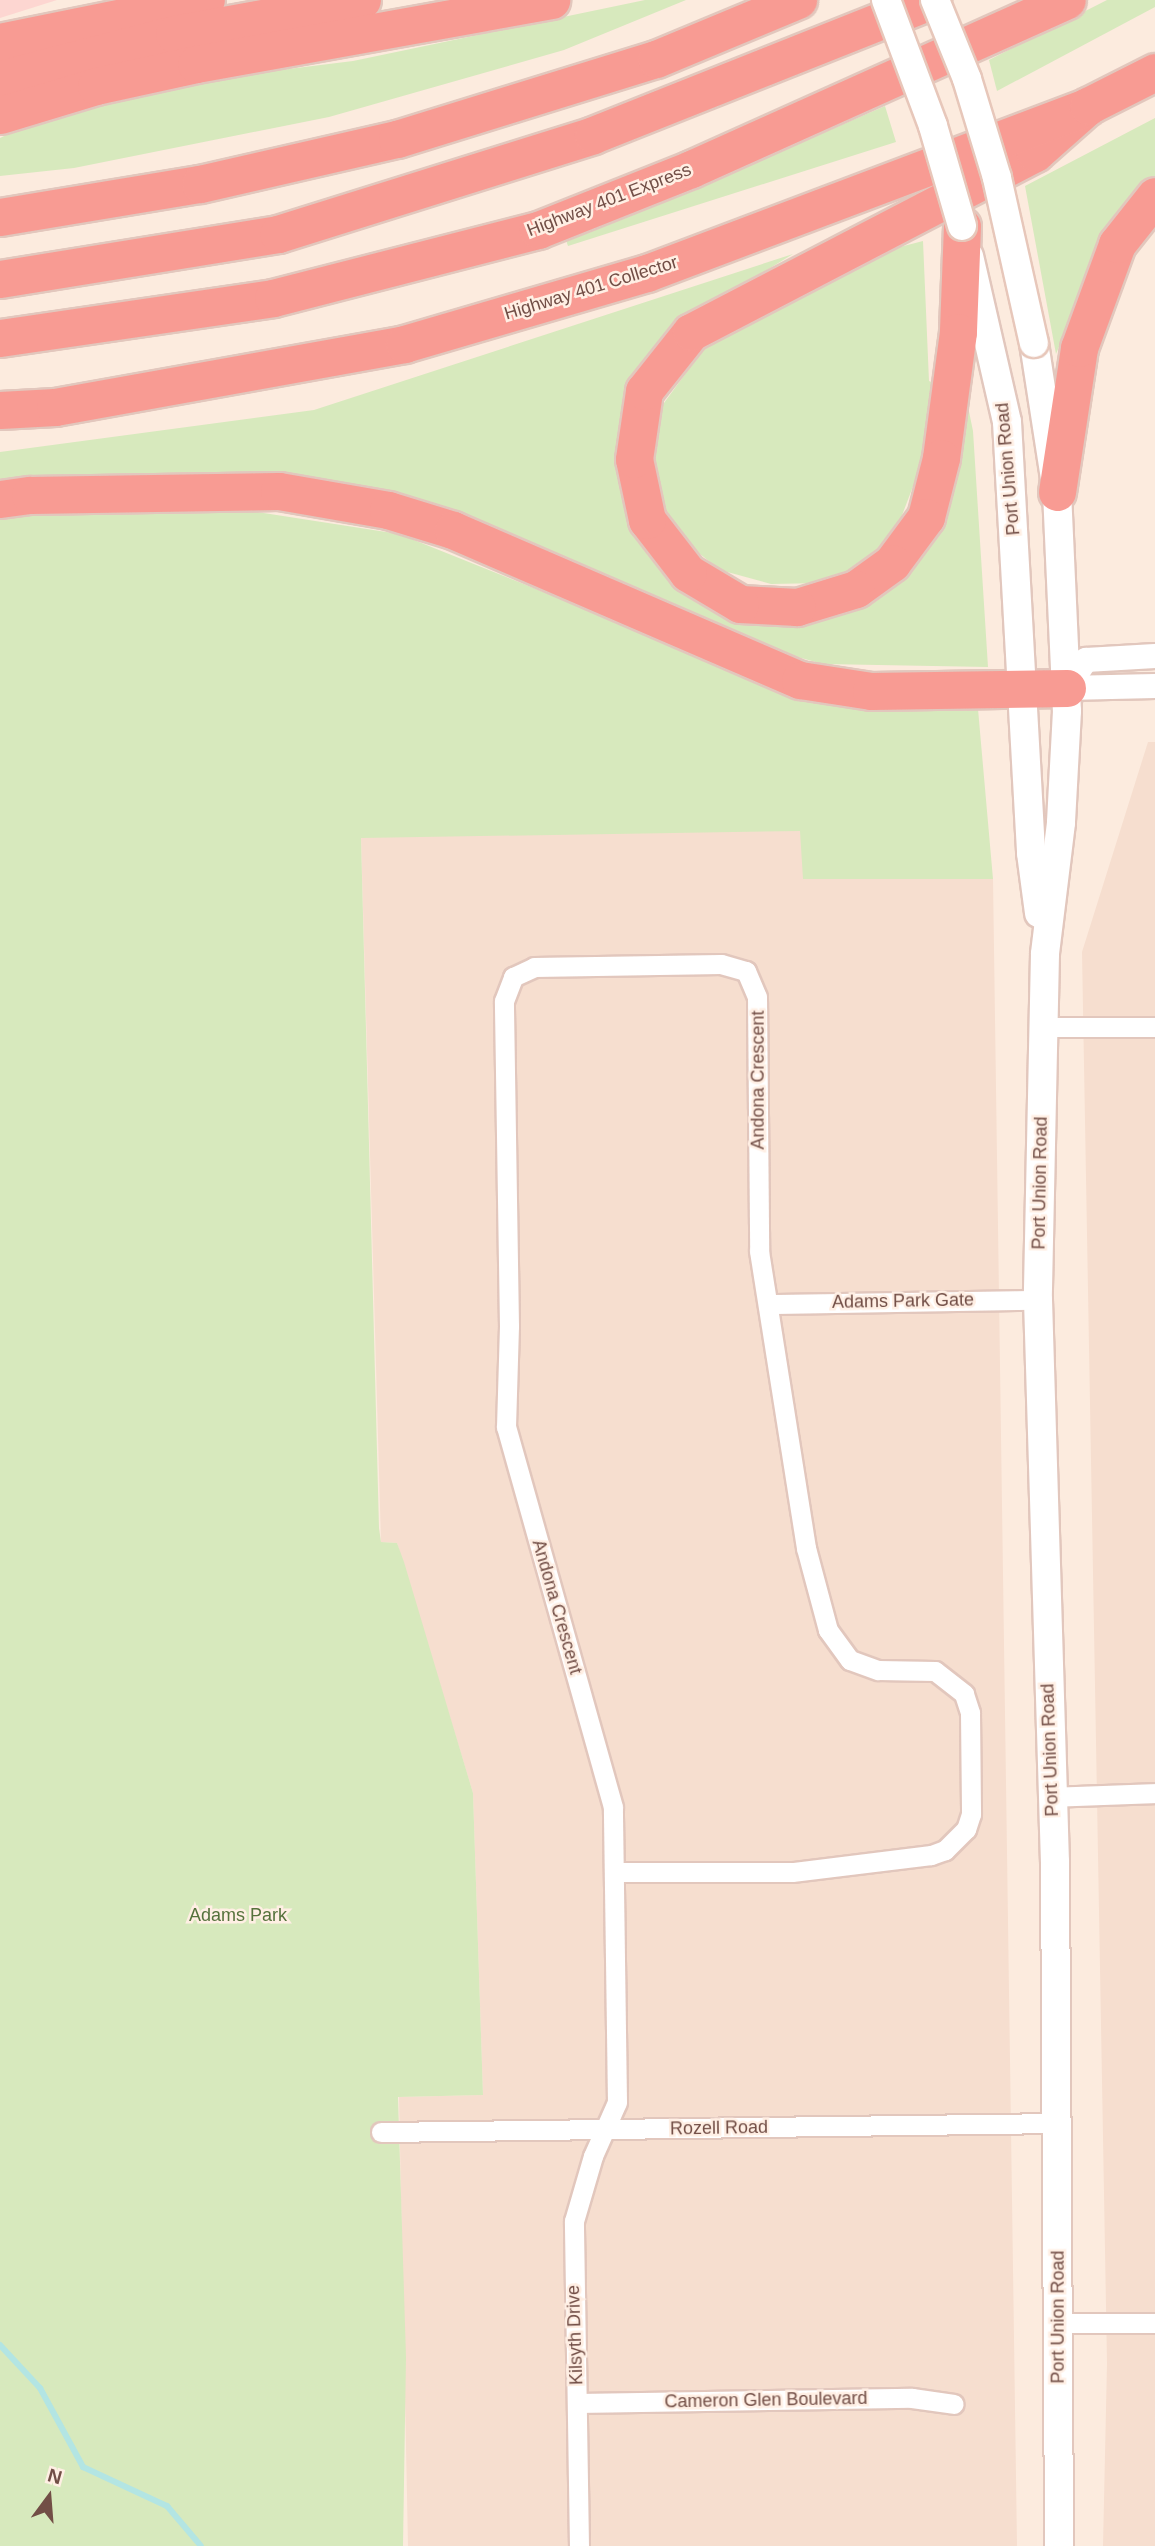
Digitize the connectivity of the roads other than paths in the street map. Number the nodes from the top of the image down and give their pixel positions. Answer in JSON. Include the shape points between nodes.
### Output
{"nodes":[{"id":1,"x":206,"y":0,"type":"edge"},
{"id":2,"x":362,"y":0,"type":"edge"},
{"id":3,"x":551,"y":0,"type":"edge"},
{"id":4,"x":798,"y":0,"type":"edge"},
{"id":5,"x":886,"y":0,"type":"edge"},
{"id":6,"x":934,"y":0,"type":"edge"},
{"id":7,"x":1067,"y":0,"type":"edge"},
{"id":8,"x":0,"y":42,"type":"edge"},
{"id":9,"x":1155,"y":72,"type":"edge"},
{"id":10,"x":0,"y":79,"type":"edge"},
{"id":11,"x":1088,"y":106,"type":"junction"},
{"id":12,"x":0,"y":115,"type":"edge"},
{"id":13,"x":1155,"y":196,"type":"edge"},
{"id":14,"x":0,"y":217,"type":"edge"},
{"id":15,"x":962,"y":226,"type":"junction"},
{"id":16,"x":0,"y":279,"type":"edge"},
{"id":17,"x":0,"y":338,"type":"edge"},
{"id":18,"x":55,"y":407,"type":"junction"},
{"id":19,"x":0,"y":410,"type":"edge"},
{"id":20,"x":0,"y":424,"type":"edge"},
{"id":21,"x":1057,"y":492,"type":"junction"},
{"id":22,"x":0,"y":499,"type":"edge"},
{"id":23,"x":1155,"y":656,"type":"edge"},
{"id":24,"x":1155,"y":686,"type":"edge"},
{"id":25,"x":1067,"y":688,"type":"junction"},
{"id":26,"x":1024,"y":692,"type":"junction"},
{"id":27,"x":1045,"y":954,"type":"junction"},
{"id":28,"x":1043,"y":1027,"type":"junction"},
{"id":29,"x":1155,"y":1027,"type":"edge"},
{"id":30,"x":1038,"y":1300,"type":"junction"},
{"id":31,"x":769,"y":1304,"type":"junction"},
{"id":32,"x":1155,"y":1793,"type":"edge"},
{"id":33,"x":1051,"y":1797,"type":"junction"},
{"id":34,"x":615,"y":1872,"type":"junction"},
{"id":35,"x":1056,"y":2123,"type":"junction"},
{"id":36,"x":608,"y":2130,"type":"junction"},
{"id":37,"x":381,"y":2132,"type":"dead end"},
{"id":38,"x":1058,"y":2323,"type":"junction"},
{"id":39,"x":1155,"y":2323,"type":"edge"},
{"id":40,"x":577,"y":2403,"type":"junction"},
{"id":41,"x":954,"y":2404,"type":"dead end"},
{"id":42,"x":579,"y":2546,"type":"edge"},
{"id":43,"x":1059,"y":2546,"type":"edge"}],
"edges":[{"from":1,"to":8,"type":"highway"},
{"from":2,"to":10,"type":"highway","via":[[174,34]]},
{"from":3,"to":12,"type":"highway","via":[[196,64],[96,86]]},
{"from":4,"to":14,"type":"highway","via":[[656,59],[397,139],[200,184]]},
{"from":5,"to":15,"type":"main road","name":"Port Union Road","bridge":true,"via":[[933,126]]},
{"from":6,"to":16,"type":"highway","via":[[593,135],[278,234]]},
{"from":6,"to":21,"type":"main road","name":"Port Union Road","bridge":true,"via":[[967,79],[998,178],[1034,343]]},
{"from":7,"to":17,"type":"highway","name":"Highway 401 Express","via":[[691,169],[538,230],[273,299]]},
{"from":9,"to":11,"type":"highway","name":"Highway 401 Collector"},
{"from":11,"to":15,"type":"highway","via":[[1035,153],[691,331],[644,391],[634,458],[647,520],[688,573],[740,604],[797,607],[856,589],[892,563],[926,517],[949,418]]},
{"from":11,"to":18,"type":"highway","name":"Highway 401 Collector","via":[[648,273],[417,341]]},
{"from":13,"to":21,"type":"highway","via":[[1117,244],[1079,348]]},
{"from":15,"to":26,"type":"main road","name":"Port Union Road","via":[[1007,422]]},
{"from":18,"to":19,"type":"highway","name":"Highway 401 Collector"},
{"from":18,"to":20,"type":"highway"},
{"from":21,"to":25,"type":"main road","name":"Port Union Road"},
{"from":22,"to":26,"type":"highway","via":[[279,491],[388,510],[453,530],[800,680],[871,691]]},
{"from":23,"to":25,"type":"street","via":[[1086,660]]},
{"from":24,"to":25,"type":"street"},
{"from":25,"to":26,"type":"highway"},
{"from":25,"to":27,"type":"main road","name":"Port Union Road","via":[[1061,823]]},
{"from":26,"to":27,"type":"main road","name":"Port Union Road","via":[[1031,853]]},
{"from":27,"to":28,"type":"main road","name":"Port Union Road"},
{"from":28,"to":29,"type":"street"},
{"from":28,"to":30,"type":"main road","name":"Port Union Road"},
{"from":30,"to":31,"type":"street","name":"Adams Park Gate"},
{"from":30,"to":33,"type":"main road","name":"Port Union Road"},
{"from":31,"to":34,"type":"street","name":"Andona Crescent","via":[[806,1548],[828,1630],[850,1660],[878,1670],[935,1671],[964,1694],[970,1713],[971,1814],[966,1829],[945,1850],[931,1854],[792,1872]]},
{"from":31,"to":34,"type":"street","name":"Andona Crescent","via":[[759,1251],[757,997],[746,971],[721,964],[534,967],[513,977],[504,1001],[506,1427],[612,1795]]},
{"from":32,"to":33,"type":"street"},
{"from":33,"to":35,"type":"main road","name":"Port Union Road"},
{"from":34,"to":36,"type":"street","name":"Andona Crescent","via":[[617,2102]]},
{"from":35,"to":36,"type":"street","name":"Rozell Road"},
{"from":35,"to":38,"type":"main road","name":"Port Union Road"},
{"from":36,"to":37,"type":"street","name":"Rozell Road"},
{"from":36,"to":40,"type":"street","name":"Kilsyth Drive","via":[[593,2156],[574,2221]]},
{"from":38,"to":39,"type":"street"},
{"from":38,"to":43,"type":"main road","name":"Port Union Road"},
{"from":40,"to":41,"type":"street","name":"Cameron Glen Boulevard","via":[[912,2398]]},
{"from":40,"to":42,"type":"street","name":"Kilsyth Drive"}]}
